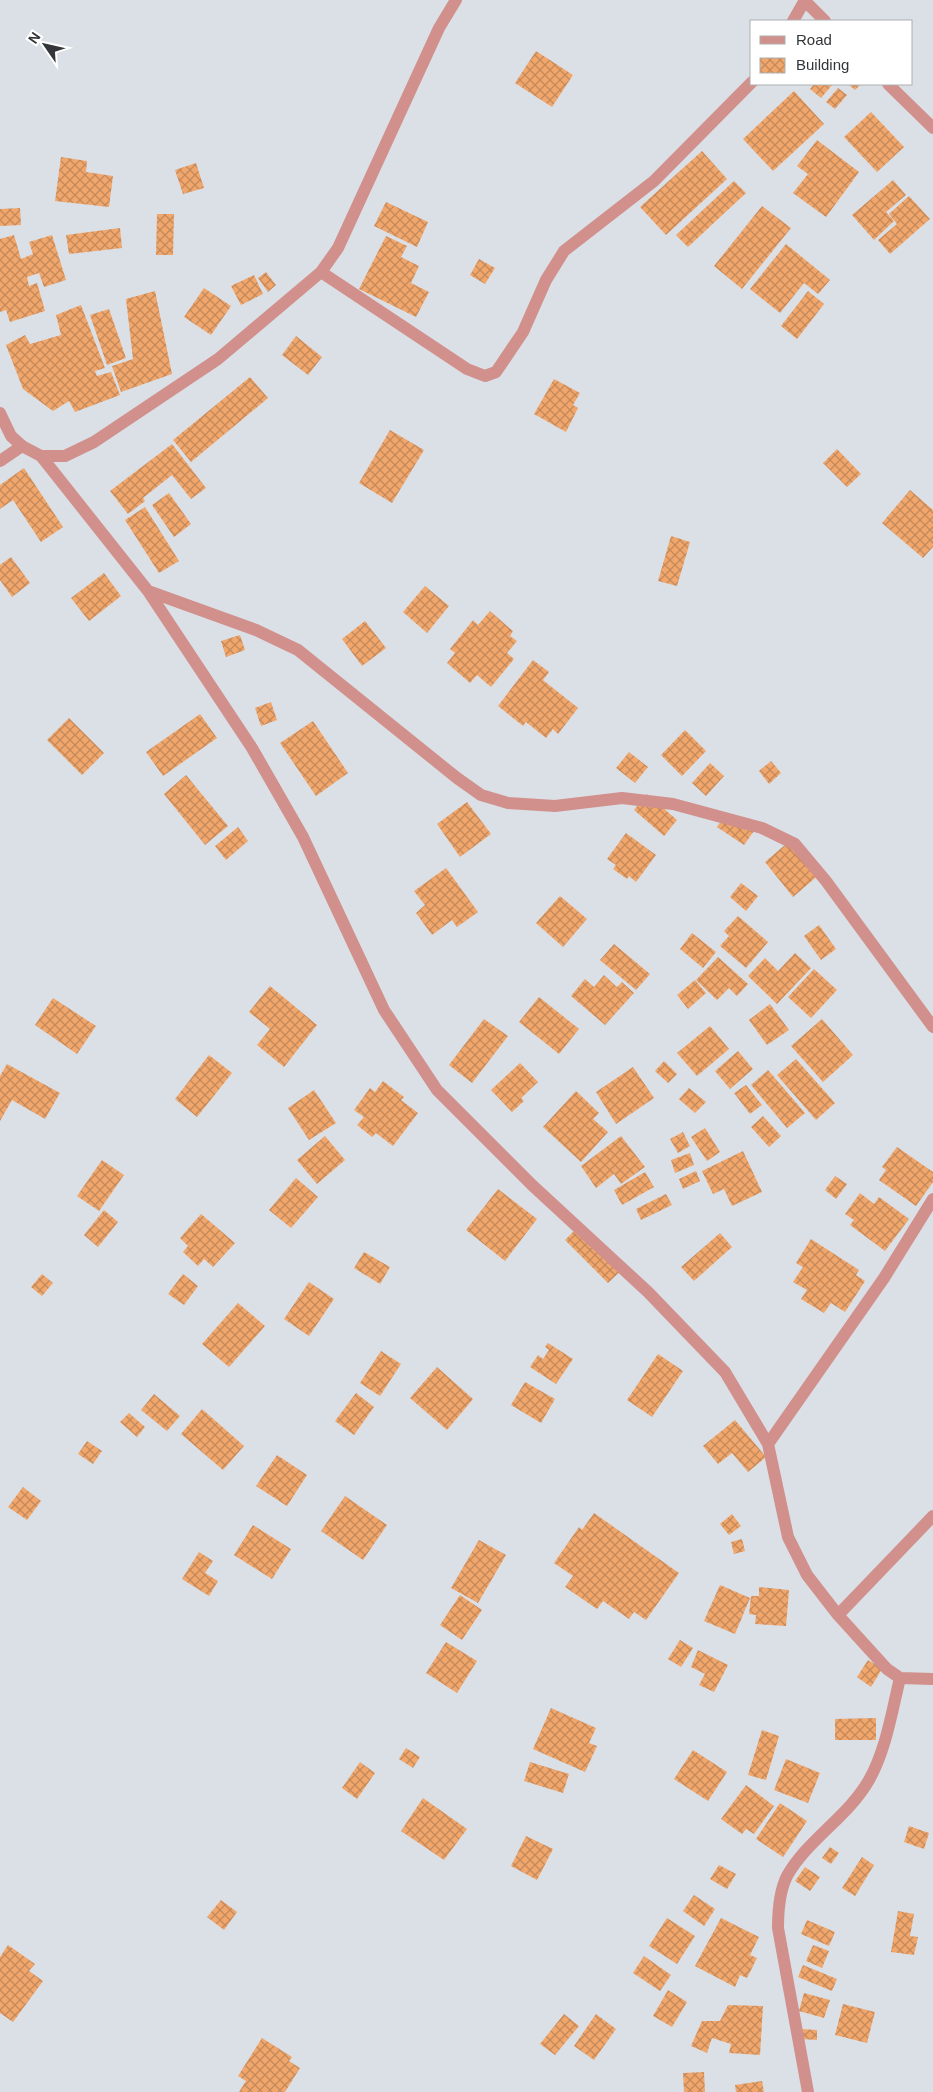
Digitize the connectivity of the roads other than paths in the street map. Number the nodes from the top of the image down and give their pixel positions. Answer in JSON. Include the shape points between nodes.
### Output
{"nodes":[{"id":1,"x":456,"y":0,"type":"edge"},
{"id":2,"x":805,"y":0,"type":"edge"},
{"id":3,"x":794,"y":20,"type":"edge"},
{"id":4,"x":824,"y":20,"type":"edge"},
{"id":5,"x":750,"y":84,"type":"edge"},
{"id":6,"x":889,"y":85,"type":"edge"},
{"id":7,"x":933,"y":128,"type":"edge"},
{"id":8,"x":321,"y":272,"type":"junction"},
{"id":9,"x":0,"y":413,"type":"edge"},
{"id":10,"x":22,"y":446,"type":"junction"},
{"id":11,"x":41,"y":456,"type":"junction"},
{"id":12,"x":0,"y":462,"type":"edge"},
{"id":13,"x":148,"y":591,"type":"junction"},
{"id":14,"x":933,"y":1027,"type":"edge"},
{"id":15,"x":933,"y":1198,"type":"edge"},
{"id":16,"x":768,"y":1444,"type":"junction"},
{"id":17,"x":933,"y":1516,"type":"edge"},
{"id":18,"x":838,"y":1616,"type":"junction"},
{"id":19,"x":900,"y":1678,"type":"junction"},
{"id":20,"x":933,"y":1679,"type":"edge"},
{"id":21,"x":808,"y":2092,"type":"edge"}],
"edges":[{"from":1,"to":8,"type":"street","via":[[439,28],[338,248]]},
{"from":2,"to":3,"type":"street"},
{"from":2,"to":4,"type":"street"},
{"from":5,"to":8,"type":"street","via":[[654,181],[564,250],[546,280],[523,332],[496,372],[485,376],[467,370]]},
{"from":6,"to":7,"type":"street"},
{"from":8,"to":11,"type":"street","via":[[218,359],[94,442],[65,456]]},
{"from":9,"to":10,"type":"street","via":[[11,436]]},
{"from":10,"to":11,"type":"street"},
{"from":10,"to":12,"type":"street"},
{"from":11,"to":13,"type":"street"},
{"from":13,"to":14,"type":"street","via":[[263,632],[298,650],[481,795],[508,803],[555,806],[622,798],[672,804],[762,828],[795,844],[826,880]]},
{"from":13,"to":16,"type":"street","via":[[252,748],[303,837],[384,1010],[437,1090],[532,1185],[648,1292],[725,1372]]},
{"from":15,"to":16,"type":"street","via":[[884,1278]]},
{"from":16,"to":18,"type":"street","via":[[788,1537],[807,1576]]},
{"from":17,"to":18,"type":"street"},
{"from":18,"to":19,"type":"street","via":[[887,1669]]},
{"from":19,"to":20,"type":"street"},
{"from":19,"to":21,"type":"street","via":[[884,1742],[869,1780],[848,1809],[787,1876],[779,1903],[778,1928]]}]}
